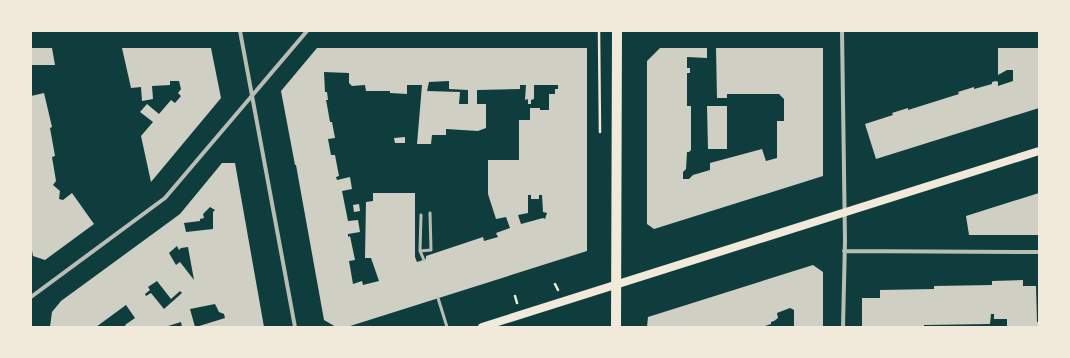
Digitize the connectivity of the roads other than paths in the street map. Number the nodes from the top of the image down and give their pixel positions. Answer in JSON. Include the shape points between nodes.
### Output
{"nodes":[{"id":1,"x":240,"y":31,"type":"edge"},
{"id":2,"x":307,"y":31,"type":"edge"},
{"id":3,"x":617,"y":31,"type":"edge"},
{"id":4,"x":842,"y":31,"type":"edge"},
{"id":5,"x":252,"y":96,"type":"junction"},
{"id":6,"x":1039,"y":151,"type":"edge"},
{"id":7,"x":844,"y":212,"type":"junction"},
{"id":8,"x":430,"y":213,"type":"dead end"},
{"id":9,"x":421,"y":215,"type":"dead end"},
{"id":10,"x":420,"y":250,"type":"junction"},
{"id":11,"x":844,"y":251,"type":"junction"},
{"id":12,"x":1039,"y":252,"type":"edge"},
{"id":13,"x":424,"y":260,"type":"dead end"},
{"id":14,"x":616,"y":284,"type":"junction"},
{"id":15,"x":31,"y":296,"type":"edge"},
{"id":16,"x":438,"y":298,"type":"dead end"},
{"id":17,"x":295,"y":327,"type":"edge"},
{"id":18,"x":448,"y":327,"type":"edge"},
{"id":19,"x":482,"y":327,"type":"edge"},
{"id":20,"x":616,"y":327,"type":"edge"},
{"id":21,"x":843,"y":327,"type":"edge"}],
"edges":[{"from":1,"to":5,"type":"street"},
{"from":2,"to":5,"type":"street"},
{"from":3,"to":14,"type":"main road"},
{"from":4,"to":7,"type":"street"},
{"from":5,"to":15,"type":"street","via":[[165,198]]},
{"from":5,"to":17,"type":"street"},
{"from":6,"to":7,"type":"main road"},
{"from":7,"to":11,"type":"street"},
{"from":7,"to":14,"type":"main road"},
{"from":8,"to":10,"type":"lane","via":[[431,250]]},
{"from":9,"to":10,"type":"lane"},
{"from":10,"to":13,"type":"lane"},
{"from":11,"to":12,"type":"street"},
{"from":11,"to":21,"type":"street"},
{"from":14,"to":19,"type":"main road"},
{"from":14,"to":20,"type":"main road"},
{"from":16,"to":18,"type":"lane"}]}
